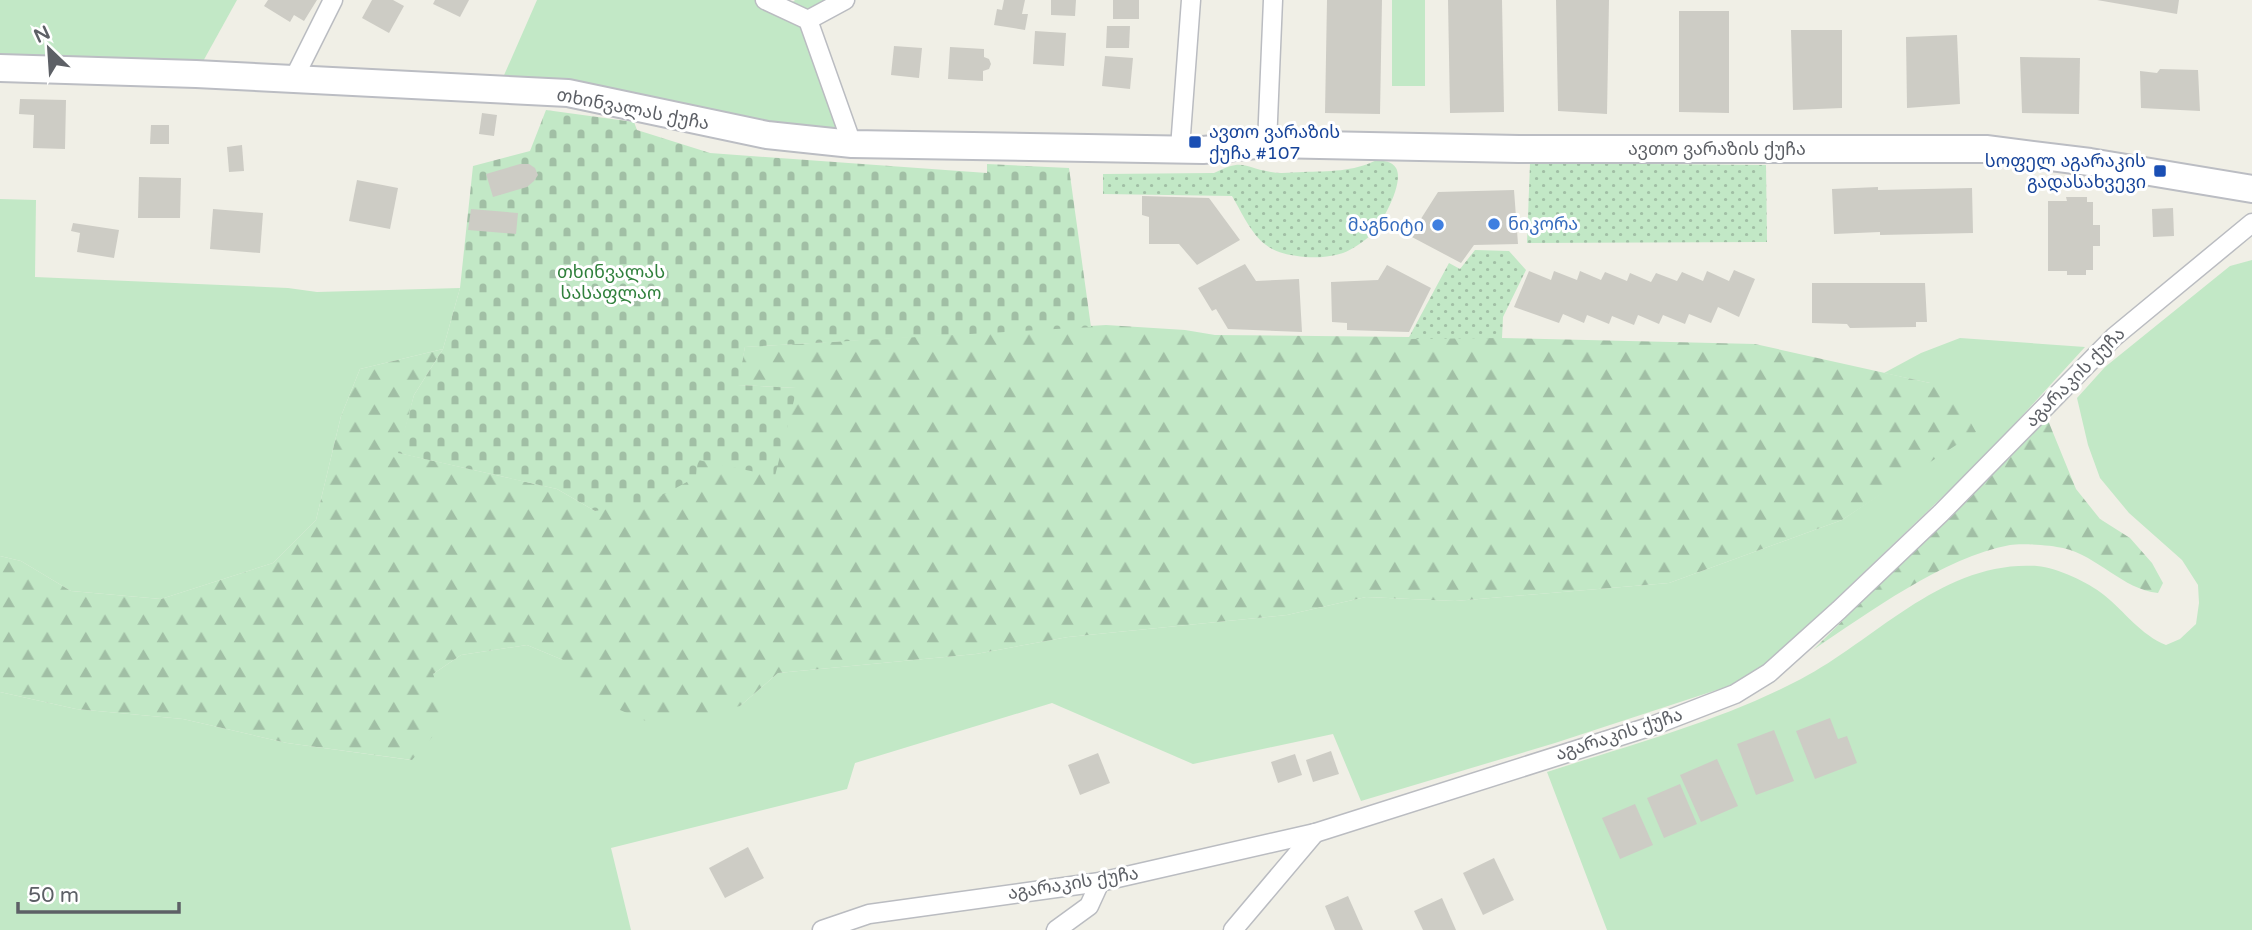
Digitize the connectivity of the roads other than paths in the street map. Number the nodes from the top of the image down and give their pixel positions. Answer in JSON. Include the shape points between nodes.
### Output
{"nodes":[{"id":1,"x":333,"y":0,"type":"edge"},
{"id":2,"x":765,"y":0,"type":"edge"},
{"id":3,"x":845,"y":0,"type":"edge"},
{"id":4,"x":1192,"y":0,"type":"edge"},
{"id":5,"x":1273,"y":0,"type":"edge"},
{"id":6,"x":808,"y":20,"type":"junction"},
{"id":7,"x":0,"y":68,"type":"edge"},
{"id":8,"x":293,"y":80,"type":"junction"},
{"id":9,"x":852,"y":144,"type":"junction"},
{"id":10,"x":1268,"y":144,"type":"junction"},
{"id":11,"x":1180,"y":148,"type":"junction"},
{"id":12,"x":2252,"y":189,"type":"edge"},
{"id":13,"x":2252,"y":223,"type":"edge"},
{"id":14,"x":1315,"y":833,"type":"junction"},
{"id":15,"x":1100,"y":882,"type":"junction"},
{"id":16,"x":822,"y":930,"type":"edge"},
{"id":17,"x":1056,"y":930,"type":"edge"},
{"id":18,"x":1233,"y":930,"type":"edge"}],
"edges":[{"from":1,"to":8,"type":"street"},
{"from":2,"to":6,"type":"street"},
{"from":3,"to":6,"type":"street"},
{"from":4,"to":11,"type":"street"},
{"from":5,"to":10,"type":"street"},
{"from":6,"to":9,"type":"street"},
{"from":7,"to":8,"type":"street","name":"თხინვალას ქუჩა"},
{"from":8,"to":9,"type":"street","name":"თხინვალას ქუჩა","via":[[568,93],[767,135]]},
{"from":9,"to":11,"type":"street","name":"თხინვალას ქუჩა"},
{"from":10,"to":11,"type":"street","name":"ავთო ვარაზის ქუჩა"},
{"from":10,"to":12,"type":"street","name":"ავთო ვარაზის ქუჩა","via":[[1986,149]]},
{"from":13,"to":14,"type":"street","name":"აგარაკის ქუჩა","via":[[2113,337],[1941,513],[1769,673],[1735,694],[1652,726]]},
{"from":14,"to":15,"type":"street","name":"აგარაკის ქუჩა"},
{"from":14,"to":18,"type":"street"},
{"from":15,"to":16,"type":"street","name":"აგარაკის ქუჩა","via":[[869,914]]},
{"from":15,"to":17,"type":"street","via":[[1089,906]]}]}
